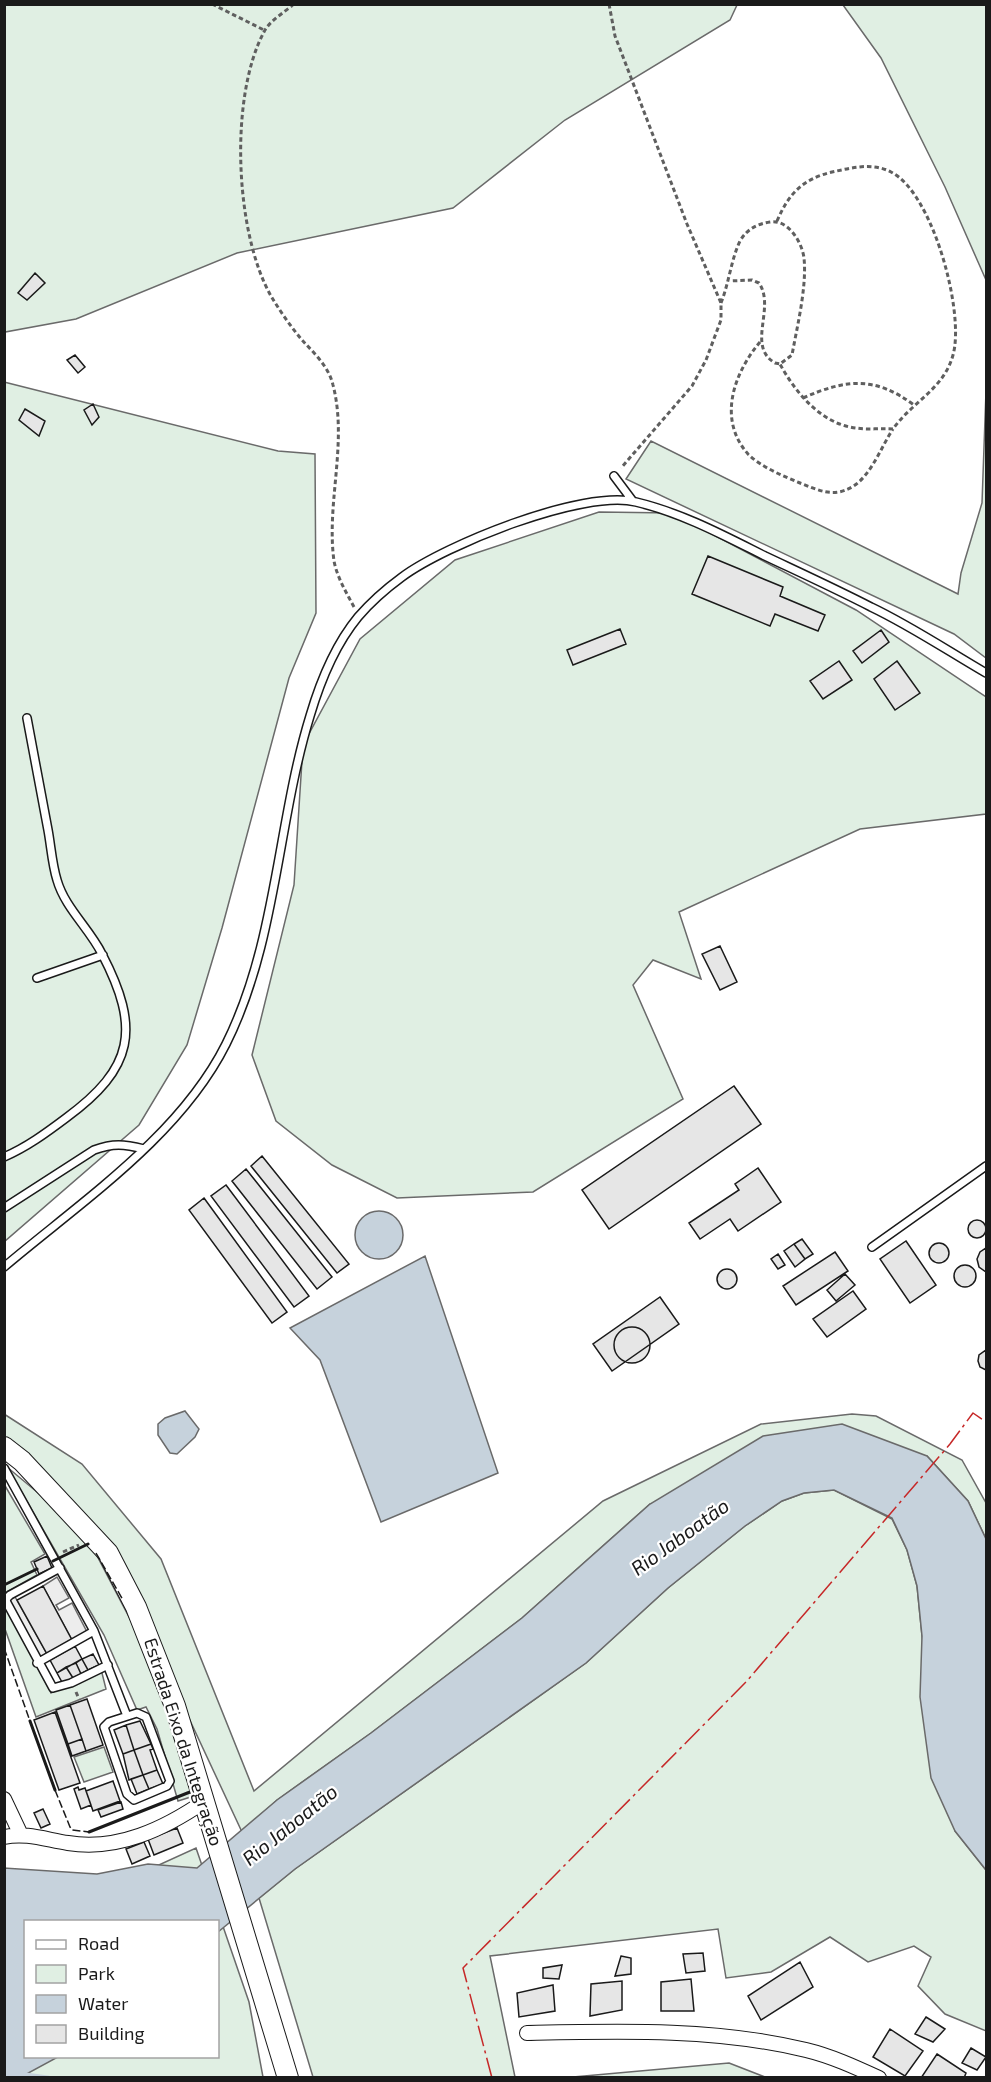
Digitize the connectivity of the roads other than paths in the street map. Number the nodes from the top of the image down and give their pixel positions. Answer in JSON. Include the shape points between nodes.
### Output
{"nodes":[{"id":1,"x":614,"y":476,"type":"road end"},
{"id":2,"x":632,"y":500,"type":"junction"},
{"id":3,"x":987,"y":673,"type":"edge"},
{"id":4,"x":27,"y":718,"type":"dead end"},
{"id":5,"x":103,"y":955,"type":"junction"},
{"id":6,"x":37,"y":978,"type":"dead end"},
{"id":7,"x":144,"y":1149,"type":"junction"},
{"id":8,"x":4,"y":1157,"type":"edge"},
{"id":9,"x":987,"y":1166,"type":"edge"},
{"id":10,"x":4,"y":1208,"type":"edge"},
{"id":11,"x":872,"y":1246,"type":"dead end"},
{"id":12,"x":4,"y":1267,"type":"edge"},
{"id":13,"x":4,"y":1447,"type":"edge"},
{"id":14,"x":4,"y":1468,"type":"edge"},
{"id":15,"x":60,"y":1568,"type":"junction"},
{"id":16,"x":94,"y":1631,"type":"junction"},
{"id":17,"x":37,"y":1663,"type":"junction"},
{"id":18,"x":108,"y":1665,"type":"junction"},
{"id":19,"x":127,"y":1716,"type":"junction"},
{"id":20,"x":4,"y":1799,"type":"edge"},
{"id":21,"x":207,"y":1809,"type":"junction"},
{"id":22,"x":21,"y":1834,"type":"junction"},
{"id":23,"x":4,"y":1837,"type":"edge"},
{"id":24,"x":527,"y":2033,"type":"dead end"},
{"id":25,"x":288,"y":2078,"type":"edge"},
{"id":26,"x":879,"y":2078,"type":"edge"}],
"edges":[{"from":1,"to":2,"type":"lane"},
{"from":2,"to":3,"type":"lane","via":[[688,519],[864,603]]},
{"from":2,"to":7,"type":"lane","via":[[593,501],[464,542],[403,576],[359,616],[331,659],[309,716],[271,900],[251,978],[227,1042],[197,1093]]},
{"from":4,"to":5,"type":"lane","via":[[57,881]]},
{"from":5,"to":6,"type":"lane"},
{"from":5,"to":8,"type":"lane","via":[[123,1010],[126,1037],[121,1061],[106,1085],[90,1100],[40,1137]]},
{"from":7,"to":10,"type":"lane","via":[[117,1143],[94,1150]]},
{"from":7,"to":12,"type":"lane"},
{"from":9,"to":11,"type":"lane"},
{"from":13,"to":21,"type":"main road","name":"Estrada Eixo da Integração","via":[[94,1537],[124,1579],[151,1640]]},
{"from":14,"to":15,"type":"lane"},
{"from":15,"to":16,"type":"lane"},
{"from":15,"to":17,"type":"lane","via":[[6,1599]]},
{"from":16,"to":17,"type":"lane"},
{"from":16,"to":18,"type":"lane"},
{"from":17,"to":18,"type":"lane","via":[[52,1688]]},
{"from":18,"to":19,"type":"lane"},
{"from":19,"to":19,"type":"lane","via":[[104,1727],[127,1794],[134,1800],[167,1786],[170,1781],[146,1717],[141,1713]]},
{"from":20,"to":22,"type":"street"},
{"from":21,"to":22,"type":"street","via":[[116,1844],[85,1845]]},
{"from":21,"to":25,"type":"main road","name":"Estrada Eixo da Integração"},
{"from":22,"to":23,"type":"street"},
{"from":24,"to":26,"type":"street","via":[[671,2033],[771,2043],[817,2053]]}]}
